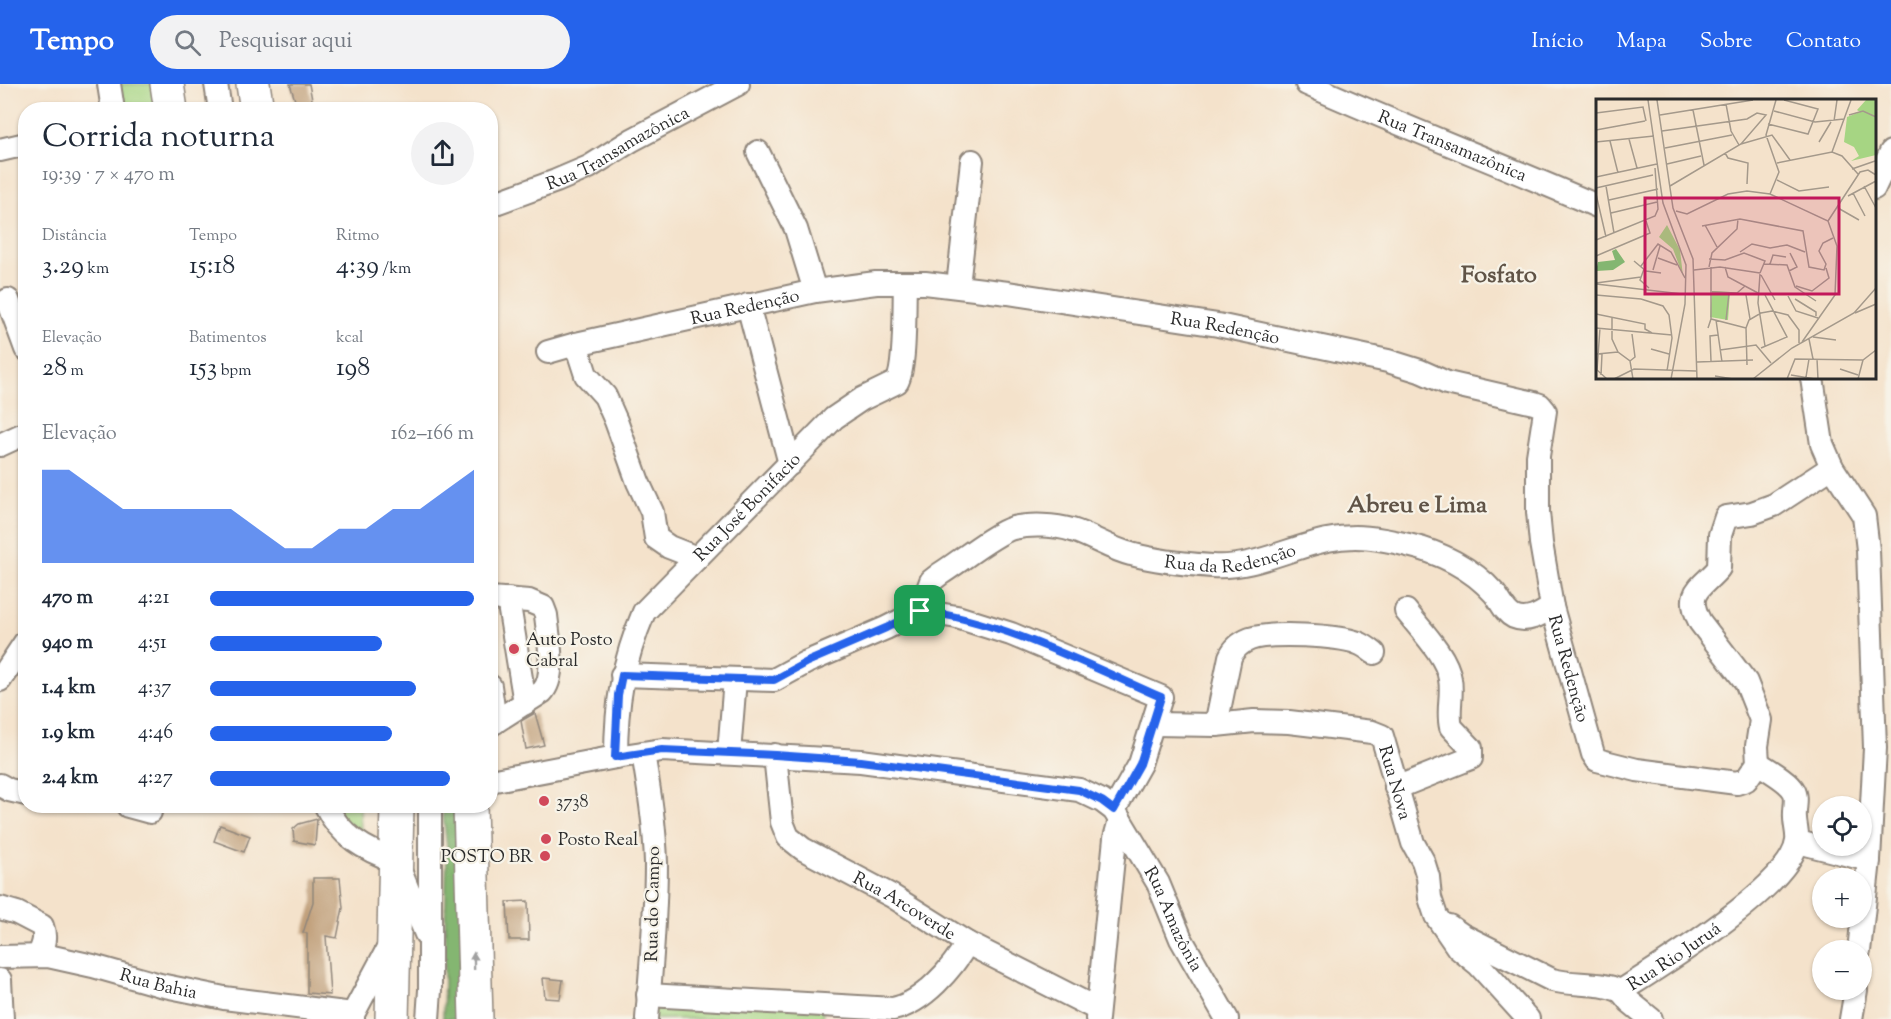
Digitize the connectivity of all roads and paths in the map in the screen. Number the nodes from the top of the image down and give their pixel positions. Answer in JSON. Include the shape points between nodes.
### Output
{"nodes":[{"id":1,"x":110,"y":84,"type":"edge"},
{"id":2,"x":167,"y":84,"type":"edge"},
{"id":3,"x":216,"y":84,"type":"edge"},
{"id":4,"x":253,"y":84,"type":"edge"},
{"id":5,"x":738,"y":84,"type":"edge"},
{"id":6,"x":1307,"y":84,"type":"edge"},
{"id":7,"x":112,"y":102,"type":"edge"},
{"id":8,"x":170,"y":102,"type":"edge"},
{"id":9,"x":219,"y":102,"type":"edge"},
{"id":10,"x":256,"y":102,"type":"edge"},
{"id":11,"x":18,"y":146,"type":"edge"},
{"id":12,"x":0,"y":150,"type":"edge"},
{"id":13,"x":758,"y":152,"type":"dead end"},
{"id":14,"x":1891,"y":152,"type":"edge"},
{"id":15,"x":972,"y":161,"type":"dead end"},
{"id":16,"x":1881,"y":186,"type":"edge"},
{"id":17,"x":498,"y":202,"type":"edge"},
{"id":18,"x":1596,"y":206,"type":"edge"},
{"id":19,"x":905,"y":284,"type":"junction"},
{"id":20,"x":958,"y":286,"type":"junction"},
{"id":21,"x":815,"y":291,"type":"junction"},
{"id":22,"x":11,"y":298,"type":"edge"},
{"id":23,"x":748,"y":305,"type":"junction"},
{"id":24,"x":18,"y":322,"type":"edge"},
{"id":25,"x":576,"y":344,"type":"junction"},
{"id":26,"x":548,"y":352,"type":"dead end"},
{"id":27,"x":1812,"y":380,"type":"edge"},
{"id":28,"x":18,"y":437,"type":"edge"},
{"id":29,"x":0,"y":445,"type":"edge"},
{"id":30,"x":790,"y":464,"type":"junction"},
{"id":31,"x":1832,"y":467,"type":"junction"},
{"id":32,"x":697,"y":558,"type":"junction"},
{"id":33,"x":499,"y":598,"type":"edge"},
{"id":34,"x":1552,"y":607,"type":"junction"},
{"id":35,"x":920,"y":611,"type":"junction"},
{"id":36,"x":1406,"y":611,"type":"dead end"},
{"id":37,"x":1374,"y":652,"type":"dead end"},
{"id":38,"x":18,"y":653,"type":"edge"},
{"id":39,"x":622,"y":675,"type":"junction"},
{"id":40,"x":0,"y":680,"type":"edge"},
{"id":41,"x":735,"y":680,"type":"junction"},
{"id":42,"x":525,"y":703,"type":"junction"},
{"id":43,"x":498,"y":720,"type":"edge"},
{"id":44,"x":1217,"y":720,"type":"junction"},
{"id":45,"x":1153,"y":724,"type":"junction"},
{"id":46,"x":643,"y":753,"type":"junction"},
{"id":47,"x":729,"y":753,"type":"junction"},
{"id":48,"x":775,"y":755,"type":"junction"},
{"id":49,"x":615,"y":757,"type":"junction"},
{"id":50,"x":1758,"y":763,"type":"junction"},
{"id":51,"x":498,"y":779,"type":"edge"},
{"id":52,"x":0,"y":785,"type":"edge"},
{"id":53,"x":1396,"y":788,"type":"junction"},
{"id":54,"x":18,"y":793,"type":"edge"},
{"id":55,"x":330,"y":813,"type":"edge"},
{"id":56,"x":397,"y":813,"type":"edge"},
{"id":57,"x":430,"y":813,"type":"edge"},
{"id":58,"x":470,"y":813,"type":"edge"},
{"id":59,"x":1118,"y":815,"type":"junction"},
{"id":60,"x":1798,"y":842,"type":"junction"},
{"id":61,"x":1869,"y":860,"type":"junction"},
{"id":62,"x":396,"y":861,"type":"junction"},
{"id":63,"x":0,"y":908,"type":"edge"},
{"id":64,"x":1436,"y":916,"type":"junction"},
{"id":65,"x":394,"y":938,"type":"junction"},
{"id":66,"x":1860,"y":940,"type":"edge"},
{"id":67,"x":967,"y":942,"type":"junction"},
{"id":68,"x":430,"y":944,"type":"junction"},
{"id":69,"x":39,"y":955,"type":"junction"},
{"id":70,"x":0,"y":957,"type":"edge"},
{"id":71,"x":0,"y":980,"type":"edge"},
{"id":72,"x":1621,"y":991,"type":"junction"},
{"id":73,"x":648,"y":995,"type":"junction"},
{"id":74,"x":1854,"y":1000,"type":"edge"},
{"id":75,"x":809,"y":1011,"type":"edge"},
{"id":76,"x":1097,"y":1014,"type":"edge"},
{"id":77,"x":353,"y":1017,"type":"edge"},
{"id":78,"x":2,"y":1019,"type":"edge"},
{"id":79,"x":392,"y":1019,"type":"edge"},
{"id":80,"x":428,"y":1019,"type":"edge"},
{"id":81,"x":476,"y":1019,"type":"edge"},
{"id":82,"x":646,"y":1019,"type":"edge"},
{"id":83,"x":1227,"y":1019,"type":"edge"},
{"id":84,"x":1528,"y":1019,"type":"edge"},
{"id":85,"x":1651,"y":1019,"type":"edge"},
{"id":86,"x":1851,"y":1019,"type":"edge"}],
"edges":[{"from":1,"to":7,"type":"street"},
{"from":2,"to":8,"type":"highway"},
{"from":3,"to":9,"type":"street"},
{"from":4,"to":10,"type":"highway"},
{"from":5,"to":17,"type":"street","name":"Rua Transamazônica","via":[[589,167]]},
{"from":6,"to":18,"type":"street","name":"Rua Transamazônica"},
{"from":11,"to":12,"type":"street"},
{"from":13,"to":21,"type":"street","via":[[796,229]]},
{"from":14,"to":16,"type":"street"},
{"from":15,"to":20,"type":"street"},
{"from":19,"to":20,"type":"street","name":"Rua Redenção"},
{"from":19,"to":21,"type":"street","name":"Rua Redenção","via":[[876,283]]},
{"from":19,"to":30,"type":"street","name":"Rua José Bonifacio","via":[[903,361],[897,382],[861,399],[834,418]]},
{"from":20,"to":34,"type":"street","name":"Rua Redenção","via":[[1218,325],[1388,361],[1447,383],[1540,405],[1545,418],[1538,456],[1538,512]]},
{"from":21,"to":23,"type":"street","name":"Rua Redenção"},
{"from":22,"to":24,"type":"street"},
{"from":23,"to":25,"type":"street","name":"Rua Redenção"},
{"from":23,"to":30,"type":"street"},
{"from":25,"to":26,"type":"street","name":"Rua Redenção"},
{"from":25,"to":32,"type":"street","via":[[586,375],[605,396],[616,421],[652,512],[656,538]]},
{"from":27,"to":31,"type":"street","via":[[1822,444]]},
{"from":28,"to":29,"type":"street"},
{"from":30,"to":32,"type":"street","name":"Rua José Bonifacio"},
{"from":31,"to":50,"type":"street","via":[[1774,505],[1726,517],[1720,535],[1719,568],[1696,592],[1695,612],[1700,622],[1746,682],[1754,701],[1761,725]]},
{"from":31,"to":61,"type":"street","via":[[1864,516],[1868,550],[1875,748]]},
{"from":32,"to":39,"type":"street","name":"Rua José Bonifacio","via":[[644,612]]},
{"from":33,"to":42,"type":"street"},
{"from":33,"to":42,"type":"street","via":[[539,604],[546,615],[551,673],[547,687]]},
{"from":34,"to":35,"type":"street","name":"Rua da Redenção","via":[[1530,618],[1514,617],[1494,593],[1453,561],[1376,537],[1326,540],[1250,563],[1216,566],[1130,554],[1073,530],[1037,526],[1012,529],[940,574],[931,582]]},
{"from":34,"to":50,"type":"street","name":"Rua Redenção","via":[[1597,760],[1637,770],[1737,783],[1746,780]]},
{"from":35,"to":41,"type":"street","via":[[774,680]]},
{"from":35,"to":45,"type":"street","via":[[957,616],[1011,634],[1161,697]]},
{"from":36,"to":53,"type":"street","via":[[1447,667],[1451,681],[1451,727],[1472,751],[1471,758]]},
{"from":37,"to":44,"type":"street","via":[[1363,644],[1338,638],[1248,640],[1233,650],[1230,657]]},
{"from":38,"to":40,"type":"street"},
{"from":39,"to":41,"type":"street"},
{"from":39,"to":49,"type":"street","name":"Rua José Bonifacio"},
{"from":41,"to":47,"type":"street"},
{"from":42,"to":43,"type":"street"},
{"from":44,"to":45,"type":"street","name":"Rua Nova"},
{"from":44,"to":53,"type":"street","name":"Rua Nova","via":[[1289,722],[1377,733],[1382,736]]},
{"from":45,"to":59,"type":"street"},
{"from":46,"to":47,"type":"street"},
{"from":46,"to":49,"type":"street"},
{"from":46,"to":73,"type":"street","name":"Rua do Campo","via":[[656,860]]},
{"from":47,"to":48,"type":"street"},
{"from":48,"to":59,"type":"street","via":[[861,761],[1079,790],[1102,801]]},
{"from":48,"to":67,"type":"street","name":"Rua Arcoverde","via":[[782,822],[788,837]]},
{"from":49,"to":51,"type":"street"},
{"from":50,"to":60,"type":"street","via":[[1796,793]]},
{"from":52,"to":54,"type":"street"},
{"from":53,"to":64,"type":"street","name":"Rua Nova","via":[[1413,843],[1423,861]]},
{"from":55,"to":62,"type":"street","via":[[340,829],[356,842]]},
{"from":56,"to":62,"type":"highway"},
{"from":57,"to":68,"type":"street"},
{"from":81,"to":58,"type":"highway","one_way":true},
{"from":59,"to":76,"type":"street"},
{"from":59,"to":83,"type":"street","name":"Rua Amazônia","via":[[1158,883],[1181,939]]},
{"from":60,"to":61,"type":"street"},
{"from":60,"to":72,"type":"street","name":"Rua Rio Juruá","via":[[1774,879],[1749,902],[1686,951]]},
{"from":61,"to":66,"type":"street"},
{"from":62,"to":65,"type":"highway"},
{"from":62,"to":68,"type":"street"},
{"from":63,"to":69,"type":"street","via":[[42,926],[45,935]]},
{"from":64,"to":72,"type":"street","name":"Rua Rio Juruá","via":[[1462,935],[1552,980],[1596,983]]},
{"from":64,"to":84,"type":"street","name":"Rua Nova","via":[[1458,948],[1479,965]]},
{"from":65,"to":77,"type":"street","name":"Rua Bahia"},
{"from":65,"to":79,"type":"highway"},
{"from":67,"to":75,"type":"street","via":[[948,971],[902,1007]]},
{"from":67,"to":76,"type":"street","name":"Rua Arcoverde"},
{"from":68,"to":80,"type":"street"},
{"from":69,"to":70,"type":"street","name":"Rua Bahia"},
{"from":69,"to":77,"type":"street","name":"Rua Bahia","via":[[224,998]]},
{"from":71,"to":78,"type":"street"},
{"from":72,"to":85,"type":"street"},
{"from":73,"to":75,"type":"street"},
{"from":73,"to":82,"type":"street","name":"Rua do Campo"},
{"from":74,"to":86,"type":"street"}]}
